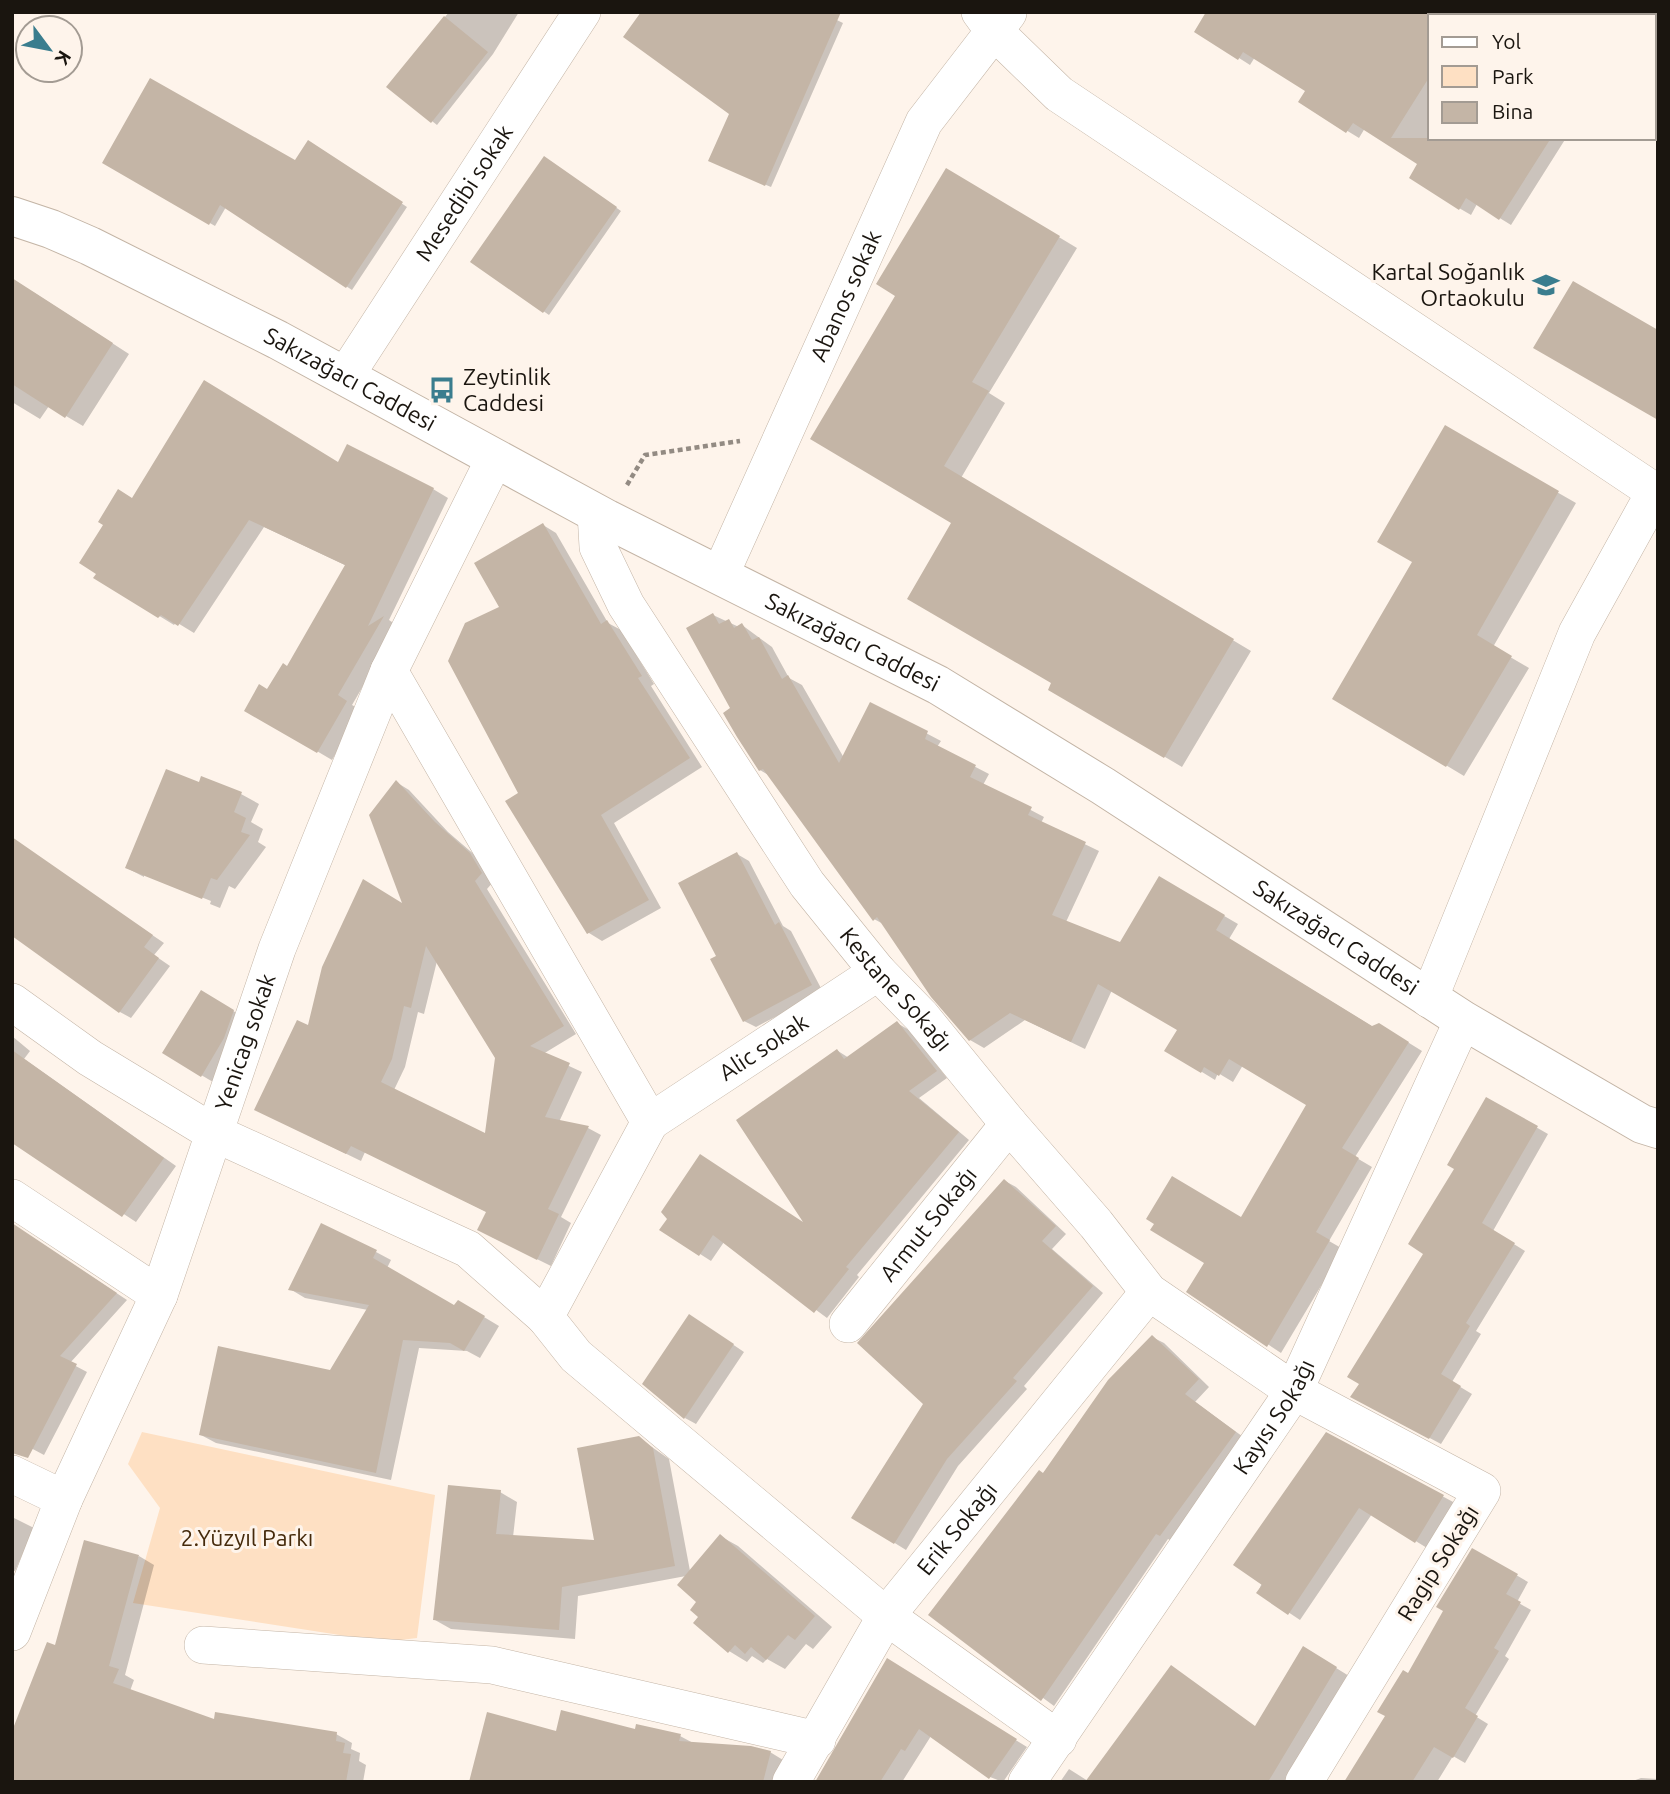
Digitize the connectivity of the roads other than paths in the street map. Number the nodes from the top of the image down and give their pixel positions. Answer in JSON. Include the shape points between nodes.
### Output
{"nodes":[{"id":1,"x":582,"y":12,"type":"edge"},
{"id":2,"x":994,"y":18,"type":"edge"},
{"id":3,"x":12,"y":216,"type":"edge"},
{"id":4,"x":346,"y":376,"type":"junction"},
{"id":5,"x":495,"y":458,"type":"junction"},
{"id":6,"x":602,"y":516,"type":"junction"},
{"id":7,"x":720,"y":573,"type":"junction"},
{"id":8,"x":389,"y":671,"type":"junction"},
{"id":9,"x":878,"y":972,"type":"junction"},
{"id":10,"x":1429,"y":999,"type":"junction"},
{"id":11,"x":12,"y":1002,"type":"edge"},
{"id":12,"x":1463,"y":1020,"type":"junction"},
{"id":13,"x":650,"y":1122,"type":"junction"},
{"id":14,"x":1009,"y":1124,"type":"junction"},
{"id":15,"x":1658,"y":1129,"type":"edge"},
{"id":16,"x":212,"y":1132,"type":"junction"},
{"id":17,"x":12,"y":1198,"type":"edge"},
{"id":18,"x":1149,"y":1292,"type":"junction"},
{"id":19,"x":159,"y":1295,"type":"junction"},
{"id":20,"x":545,"y":1317,"type":"junction"},
{"id":21,"x":848,"y":1324,"type":"dead end"},
{"id":22,"x":1294,"y":1391,"type":"junction"},
{"id":23,"x":12,"y":1474,"type":"edge"},
{"id":24,"x":64,"y":1499,"type":"junction"},
{"id":25,"x":15,"y":1615,"type":"edge"},
{"id":26,"x":886,"y":1616,"type":"junction"},
{"id":27,"x":203,"y":1644,"type":"dead end"},
{"id":28,"x":1058,"y":1739,"type":"junction"},
{"id":29,"x":817,"y":1740,"type":"junction"},
{"id":30,"x":792,"y":1782,"type":"edge"},
{"id":31,"x":1027,"y":1782,"type":"edge"},
{"id":32,"x":1304,"y":1782,"type":"edge"}],
"edges":[{"from":1,"to":4,"type":"street","name":"Mesedibi sokak"},
{"from":2,"to":7,"type":"street","name":"Abanos sokak","via":[[924,122]]},
{"from":2,"to":10,"type":"street","via":[[1059,94],[1655,492],[1577,633]]},
{"from":3,"to":4,"type":"street","name":"Sakızağacı Caddesi","via":[[90,246]]},
{"from":4,"to":5,"type":"street","name":"Sakızağacı Caddesi"},
{"from":5,"to":6,"type":"street","name":"Sakızağacı Caddesi"},
{"from":5,"to":8,"type":"street","name":"Yenicag sokak"},
{"from":6,"to":7,"type":"street","name":"Sakızağacı Caddesi"},
{"from":6,"to":9,"type":"street","name":"Kestane Sokağı","via":[[598,547],[626,605],[807,884]]},
{"from":7,"to":10,"type":"street","name":"Sakızağacı Caddesi","via":[[938,685],[1103,786]]},
{"from":8,"to":13,"type":"street"},
{"from":8,"to":16,"type":"street","name":"Yenicag sokak","via":[[277,948],[242,1058]]},
{"from":9,"to":13,"type":"street","name":"Alic sokak"},
{"from":9,"to":14,"type":"street","name":"Kestane Sokağı","via":[[922,1017]]},
{"from":10,"to":12,"type":"street","name":"Sakızağacı Caddesi"},
{"from":11,"to":16,"type":"street","via":[[90,1058]]},
{"from":12,"to":15,"type":"street","name":"Sakızağacı Caddesi"},
{"from":12,"to":22,"type":"street","name":"Kayısı Sokağı"},
{"from":13,"to":20,"type":"street"},
{"from":14,"to":18,"type":"street","name":"Kestane Sokağı"},
{"from":14,"to":21,"type":"street","name":"Armut Sokağı"},
{"from":16,"to":19,"type":"street","name":"Yenicag sokak"},
{"from":16,"to":20,"type":"street","via":[[468,1249]]},
{"from":17,"to":19,"type":"street"},
{"from":18,"to":22,"type":"street","name":"Kestane Sokağı"},
{"from":18,"to":26,"type":"street","name":"Erik Sokağı"},
{"from":19,"to":24,"type":"street","name":"Yenicag sokak"},
{"from":20,"to":26,"type":"street","via":[[576,1356]]},
{"from":22,"to":28,"type":"street","name":"Kayısı Sokağı"},
{"from":22,"to":32,"type":"street","name":"Ragip Sokağı","via":[[1482,1491]]},
{"from":23,"to":24,"type":"street"},
{"from":24,"to":25,"type":"street","name":"Yenicag sokak"},
{"from":26,"to":28,"type":"street"},
{"from":26,"to":29,"type":"street","name":"Erik Sokağı"},
{"from":27,"to":29,"type":"street","via":[[492,1665]]},
{"from":28,"to":31,"type":"street","name":"Kayısı Sokağı"},
{"from":29,"to":30,"type":"street","name":"Erik Sokağı"}]}
